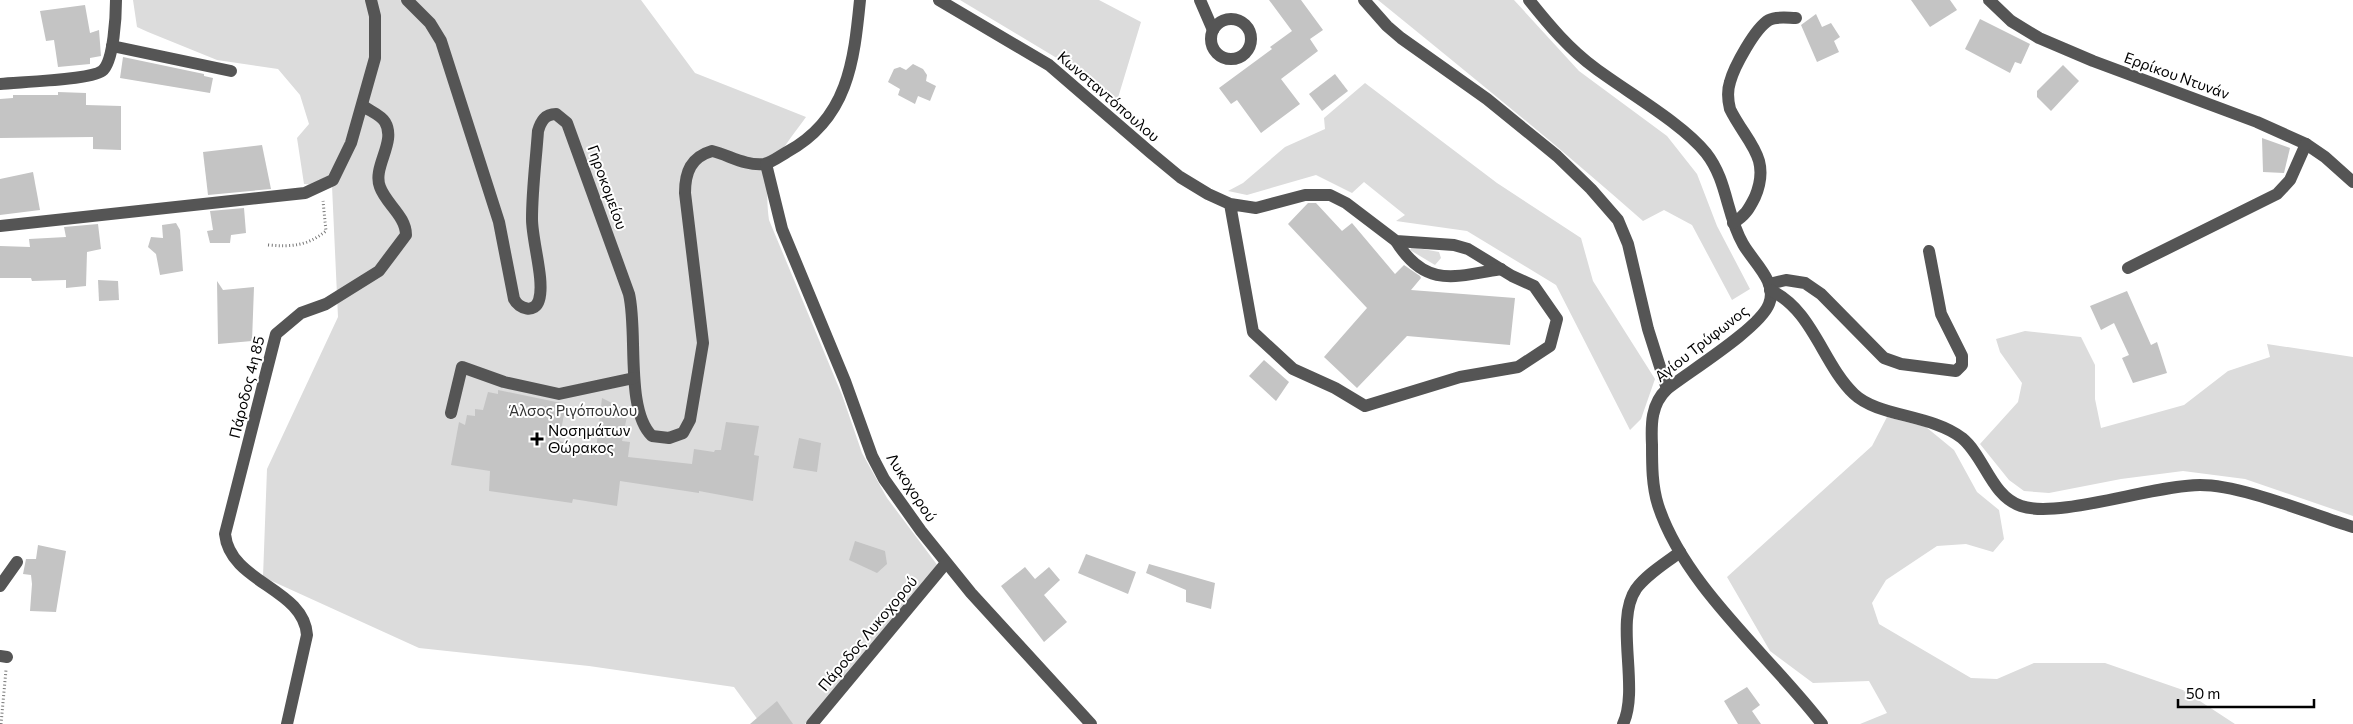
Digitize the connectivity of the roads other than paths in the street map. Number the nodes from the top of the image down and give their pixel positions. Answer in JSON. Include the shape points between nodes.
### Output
{"nodes":[{"id":1,"x":116,"y":0,"type":"edge"},
{"id":2,"x":371,"y":0,"type":"edge"},
{"id":3,"x":406,"y":0,"type":"edge"},
{"id":4,"x":860,"y":0,"type":"edge"},
{"id":5,"x":939,"y":0,"type":"edge"},
{"id":6,"x":1200,"y":0,"type":"edge"},
{"id":7,"x":1364,"y":0,"type":"edge"},
{"id":8,"x":1530,"y":0,"type":"edge"},
{"id":9,"x":1989,"y":0,"type":"edge"},
{"id":10,"x":1796,"y":18,"type":"dead end"},
{"id":11,"x":1213,"y":30,"type":"dead end"},
{"id":12,"x":112,"y":46,"type":"junction"},
{"id":13,"x":231,"y":71,"type":"dead end"},
{"id":14,"x":0,"y":84,"type":"edge"},
{"id":15,"x":363,"y":106,"type":"junction"},
{"id":16,"x":2306,"y":144,"type":"junction"},
{"id":17,"x":766,"y":164,"type":"junction"},
{"id":18,"x":2353,"y":182,"type":"edge"},
{"id":19,"x":1230,"y":204,"type":"junction"},
{"id":20,"x":1733,"y":223,"type":"junction"},
{"id":21,"x":0,"y":226,"type":"edge"},
{"id":22,"x":1396,"y":241,"type":"junction"},
{"id":23,"x":1930,"y":250,"type":"dead end"},
{"id":24,"x":2128,"y":268,"type":"dead end"},
{"id":25,"x":1501,"y":269,"type":"junction"},
{"id":26,"x":1769,"y":287,"type":"junction"},
{"id":27,"x":634,"y":378,"type":"junction"},
{"id":28,"x":1667,"y":389,"type":"junction"},
{"id":29,"x":451,"y":413,"type":"dead end"},
{"id":30,"x":2353,"y":527,"type":"edge"},
{"id":31,"x":1680,"y":552,"type":"junction"},
{"id":32,"x":17,"y":562,"type":"dead end"},
{"id":33,"x":946,"y":563,"type":"junction"},
{"id":34,"x":0,"y":586,"type":"edge"},
{"id":35,"x":287,"y":724,"type":"edge"},
{"id":36,"x":812,"y":724,"type":"edge"},
{"id":37,"x":1091,"y":724,"type":"edge"},
{"id":38,"x":1623,"y":724,"type":"edge"},
{"id":39,"x":1822,"y":724,"type":"edge"}],
"edges":[{"from":1,"to":12,"type":"street"},
{"from":2,"to":15,"type":"street","via":[[376,16],[375,58]]},
{"from":3,"to":27,"type":"street","name":"Γηροκομείου","via":[[430,23],[441,41],[499,222],[514,299],[519,306],[528,309],[537,304],[540,291],[532,220],[538,131],[541,122],[551,114],[567,123],[629,294],[633,312]]},
{"from":4,"to":17,"type":"street","via":[[852,66],[840,97],[822,123],[802,143]]},
{"from":5,"to":19,"type":"street","name":"Κωνσταντόπουλου","via":[[1049,65],[1180,177]]},
{"from":6,"to":11,"type":"street"},
{"from":7,"to":28,"type":"street","via":[[1401,38],[1487,99],[1557,156],[1618,220],[1628,244],[1648,329]]},
{"from":8,"to":20,"type":"street","via":[[1556,33],[1584,60],[1697,143],[1720,175]]},
{"from":9,"to":16,"type":"street","name":"Ερρίκου Ντυνάν","via":[[2011,20],[2039,38]]},
{"from":10,"to":20,"type":"street","via":[[1773,19],[1765,24],[1755,35],[1730,81],[1730,109],[1756,149],[1761,174],[1746,214]]},
{"from":12,"to":13,"type":"street"},
{"from":12,"to":14,"type":"street","via":[[106,67],[96,73]]},
{"from":15,"to":21,"type":"street","via":[[351,143],[333,180],[305,193]]},
{"from":15,"to":35,"type":"street","name":"Πάροδος 4η 85","via":[[385,122],[388,133],[378,180],[405,225],[406,235],[379,271],[326,304],[301,313],[276,334],[225,534],[232,556],[298,610],[306,623],[307,635]]},
{"from":16,"to":18,"type":"street","name":"Ερρίκου Ντυνάν","via":[[2325,156]]},
{"from":16,"to":24,"type":"street","via":[[2290,180],[2277,194]]},
{"from":17,"to":27,"type":"street","name":"Γηροκομείου","via":[[742,162],[712,151],[694,159],[688,170],[685,193],[703,343],[690,420],[683,433],[664,439],[648,432],[641,418]]},
{"from":17,"to":33,"type":"street","name":"Λυκοχορού","via":[[782,229],[842,372],[876,464]]},
{"from":19,"to":22,"type":"street","name":"Κωνσταντόπουλου","via":[[1256,208],[1305,195],[1330,195],[1346,203]]},
{"from":19,"to":25,"type":"street","via":[[1253,332],[1293,369],[1365,406],[1460,377],[1518,367],[1550,346],[1557,319],[1534,286]]},
{"from":20,"to":26,"type":"street"},
{"from":22,"to":25,"type":"street","via":[[1460,246]]},
{"from":22,"to":25,"type":"street","name":"Κωνσταντόπουλου","via":[[1409,259],[1426,272],[1443,276],[1469,275]]},
{"from":23,"to":26,"type":"street","via":[[1941,314],[1962,356],[1962,365],[1956,371],[1901,364],[1884,358],[1821,294],[1805,283],[1786,280]]},
{"from":26,"to":28,"type":"street","name":"Αγίου Τρύφωνος","via":[[1769,304],[1757,320]]},
{"from":26,"to":30,"type":"street","via":[[1798,309],[1825,355],[1855,395],[1871,405],[1936,424],[1952,432],[1970,447],[1998,489],[2020,506],[2064,507],[2154,489],[2208,485],[2256,496]]},
{"from":27,"to":29,"type":"street","via":[[559,394],[504,382],[462,367]]},
{"from":28,"to":31,"type":"street","name":"Αγίου Τρύφωνος","via":[[1653,412],[1653,474],[1658,505]]},
{"from":31,"to":38,"type":"street","via":[[1641,583],[1631,602],[1628,707]]},
{"from":31,"to":39,"type":"street","name":"Αγίου Τρύφωνος","via":[[1716,600]]},
{"from":32,"to":34,"type":"street"},
{"from":33,"to":36,"type":"street","name":"Πάροδος Λυκοχορού"},
{"from":33,"to":37,"type":"street","name":"Λυκοχορού"}]}
